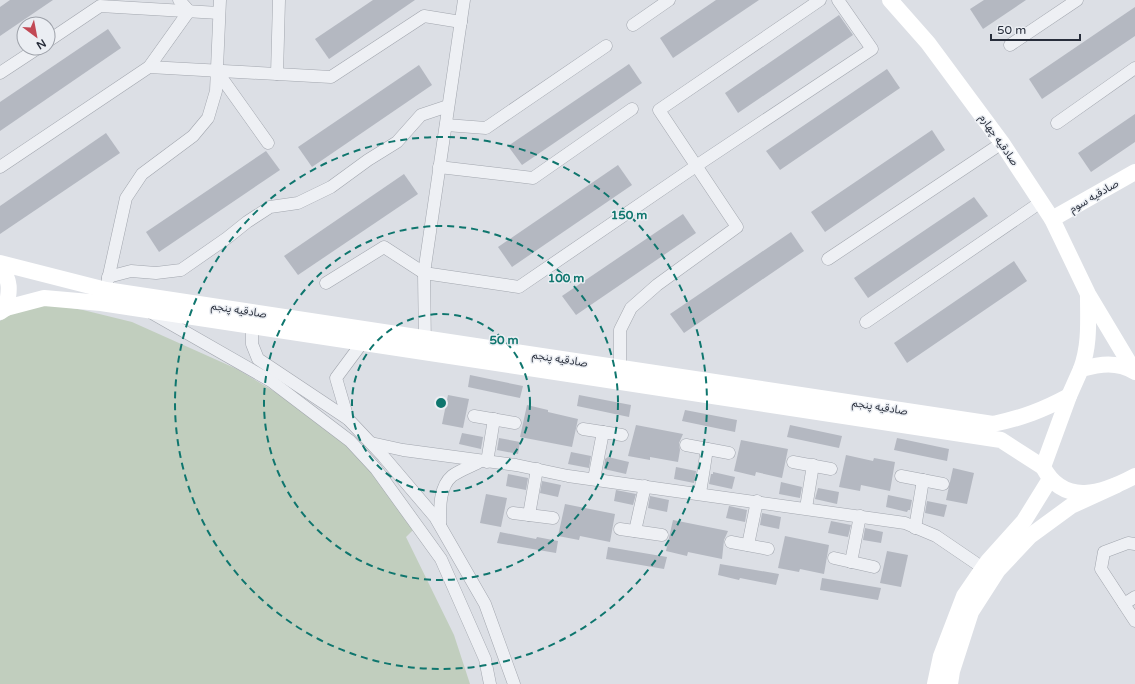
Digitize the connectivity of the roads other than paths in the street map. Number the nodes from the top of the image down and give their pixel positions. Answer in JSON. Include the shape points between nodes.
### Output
{"nodes":[{"id":1,"x":179,"y":0,"type":"edge"},
{"id":2,"x":220,"y":0,"type":"edge"},
{"id":3,"x":279,"y":0,"type":"edge"},
{"id":4,"x":464,"y":0,"type":"edge"},
{"id":5,"x":669,"y":0,"type":"edge"},
{"id":6,"x":820,"y":0,"type":"edge"},
{"id":7,"x":838,"y":0,"type":"edge"},
{"id":8,"x":890,"y":0,"type":"edge"},
{"id":9,"x":1076,"y":0,"type":"edge"},
{"id":10,"x":189,"y":11,"type":"junction"},
{"id":11,"x":219,"y":13,"type":"junction"},
{"id":12,"x":461,"y":22,"type":"junction"},
{"id":13,"x":633,"y":25,"type":"dead end"},
{"id":14,"x":56,"y":36,"type":"edge"},
{"id":15,"x":1010,"y":45,"type":"dead end"},
{"id":16,"x":606,"y":46,"type":"dead end"},
{"id":17,"x":26,"y":56,"type":"edge"},
{"id":18,"x":149,"y":67,"type":"junction"},
{"id":19,"x":1135,"y":68,"type":"edge"},
{"id":20,"x":216,"y":70,"type":"junction"},
{"id":21,"x":0,"y":73,"type":"edge"},
{"id":22,"x":277,"y":74,"type":"junction"},
{"id":23,"x":448,"y":106,"type":"junction"},
{"id":24,"x":632,"y":109,"type":"dead end"},
{"id":25,"x":1057,"y":123,"type":"dead end"},
{"id":26,"x":446,"y":125,"type":"junction"},
{"id":27,"x":268,"y":143,"type":"dead end"},
{"id":28,"x":1002,"y":143,"type":"junction"},
{"id":29,"x":696,"y":166,"type":"junction"},
{"id":30,"x":0,"y":167,"type":"edge"},
{"id":31,"x":439,"y":167,"type":"junction"},
{"id":32,"x":1135,"y":172,"type":"edge"},
{"id":33,"x":1041,"y":202,"type":"junction"},
{"id":34,"x":1052,"y":219,"type":"junction"},
{"id":35,"x":828,"y":259,"type":"dead end"},
{"id":36,"x":0,"y":264,"type":"edge"},
{"id":37,"x":424,"y":273,"type":"junction"},
{"id":38,"x":326,"y":283,"type":"dead end"},
{"id":39,"x":105,"y":290,"type":"junction"},
{"id":40,"x":1088,"y":294,"type":"junction"},
{"id":41,"x":3,"y":310,"type":"edge"},
{"id":42,"x":146,"y":310,"type":"junction"},
{"id":43,"x":252,"y":319,"type":"junction"},
{"id":44,"x":866,"y":322,"type":"dead end"},
{"id":45,"x":362,"y":343,"type":"junction"},
{"id":46,"x":425,"y":345,"type":"junction"},
{"id":47,"x":1081,"y":369,"type":"junction"},
{"id":48,"x":1134,"y":371,"type":"edge"},
{"id":49,"x":620,"y":375,"type":"junction"},
{"id":50,"x":1069,"y":396,"type":"junction"},
{"id":51,"x":474,"y":416,"type":"dead end"},
{"id":52,"x":348,"y":419,"type":"junction"},
{"id":53,"x":494,"y":420,"type":"junction"},
{"id":54,"x":515,"y":423,"type":"dead end"},
{"id":55,"x":583,"y":429,"type":"dead end"},
{"id":56,"x":602,"y":432,"type":"junction"},
{"id":57,"x":993,"y":432,"type":"junction"},
{"id":58,"x":622,"y":436,"type":"dead end"},
{"id":59,"x":371,"y":443,"type":"junction"},
{"id":60,"x":686,"y":445,"type":"dead end"},
{"id":61,"x":707,"y":449,"type":"junction"},
{"id":62,"x":729,"y":453,"type":"dead end"},
{"id":63,"x":484,"y":462,"type":"junction"},
{"id":64,"x":793,"y":462,"type":"dead end"},
{"id":65,"x":813,"y":465,"type":"junction"},
{"id":66,"x":537,"y":469,"type":"junction"},
{"id":67,"x":832,"y":469,"type":"dead end"},
{"id":68,"x":1046,"y":473,"type":"junction"},
{"id":69,"x":901,"y":476,"type":"dead end"},
{"id":70,"x":1135,"y":476,"type":"edge"},
{"id":71,"x":594,"y":479,"type":"junction"},
{"id":72,"x":923,"y":480,"type":"junction"},
{"id":73,"x":942,"y":484,"type":"dead end"},
{"id":74,"x":1117,"y":485,"type":"junction"},
{"id":75,"x":644,"y":486,"type":"junction"},
{"id":76,"x":700,"y":493,"type":"junction"},
{"id":77,"x":757,"y":501,"type":"junction"},
{"id":78,"x":806,"y":508,"type":"junction"},
{"id":79,"x":513,"y":513,"type":"dead end"},
{"id":80,"x":529,"y":515,"type":"junction"},
{"id":81,"x":860,"y":516,"type":"junction"},
{"id":82,"x":553,"y":518,"type":"dead end"},
{"id":83,"x":440,"y":525,"type":"junction"},
{"id":84,"x":915,"y":528,"type":"junction"},
{"id":85,"x":620,"y":530,"type":"dead end"},
{"id":86,"x":1025,"y":531,"type":"junction"},
{"id":87,"x":635,"y":532,"type":"junction"},
{"id":88,"x":662,"y":535,"type":"dead end"},
{"id":89,"x":731,"y":542,"type":"dead end"},
{"id":90,"x":1135,"y":544,"type":"edge"},
{"id":91,"x":748,"y":545,"type":"junction"},
{"id":92,"x":768,"y":549,"type":"dead end"},
{"id":93,"x":834,"y":558,"type":"dead end"},
{"id":94,"x":851,"y":562,"type":"junction"},
{"id":95,"x":874,"y":567,"type":"dead end"},
{"id":96,"x":983,"y":568,"type":"junction"},
{"id":97,"x":1135,"y":597,"type":"edge"},
{"id":98,"x":1124,"y":604,"type":"junction"},
{"id":99,"x":1135,"y":621,"type":"edge"},
{"id":100,"x":490,"y":684,"type":"edge"},
{"id":101,"x":514,"y":684,"type":"edge"},
{"id":102,"x":935,"y":684,"type":"edge"},
{"id":103,"x":950,"y":684,"type":"edge"}],
"edges":[{"from":1,"to":10,"type":"street"},
{"from":2,"to":11,"type":"street"},
{"from":3,"to":22,"type":"street"},
{"from":4,"to":12,"type":"street"},
{"from":5,"to":13,"type":"street"},
{"from":6,"to":29,"type":"street","via":[[659,110]]},
{"from":7,"to":29,"type":"street","via":[[872,49]]},
{"from":8,"to":28,"type":"street","name":"صادقیه چهارم","via":[[928,43]]},
{"from":9,"to":15,"type":"street"},
{"from":10,"to":11,"type":"street"},
{"from":10,"to":14,"type":"street","via":[[100,6]]},
{"from":10,"to":18,"type":"street"},
{"from":11,"to":20,"type":"street"},
{"from":12,"to":22,"type":"street","via":[[424,16],[331,77]]},
{"from":12,"to":23,"type":"street"},
{"from":16,"to":26,"type":"street","via":[[486,128]]},
{"from":17,"to":21,"type":"street"},
{"from":18,"to":20,"type":"street"},
{"from":18,"to":30,"type":"street"},
{"from":19,"to":25,"type":"street"},
{"from":20,"to":22,"type":"street"},
{"from":20,"to":27,"type":"street"},
{"from":20,"to":39,"type":"street","via":[[216,90],[208,118],[193,136],[142,174],[126,198]]},
{"from":23,"to":26,"type":"street"},
{"from":23,"to":39,"type":"street","via":[[421,115],[397,142],[332,187],[298,203],[270,207],[181,270],[156,273],[131,271]]},
{"from":24,"to":31,"type":"street","via":[[533,178]]},
{"from":26,"to":31,"type":"street"},
{"from":28,"to":33,"type":"street","name":"صادقیه چهارم"},
{"from":28,"to":35,"type":"street"},
{"from":29,"to":37,"type":"street","via":[[519,287]]},
{"from":29,"to":49,"type":"street","via":[[736,227],[657,285],[631,308],[620,330]]},
{"from":31,"to":37,"type":"street"},
{"from":32,"to":34,"type":"street","name":"صادقیه سوم"},
{"from":33,"to":34,"type":"street","name":"صادقیه چهارم"},
{"from":33,"to":44,"type":"street"},
{"from":34,"to":40,"type":"street","name":"صادقیه چهارم"},
{"from":36,"to":39,"type":"street","name":"صادقیه پنجم"},
{"from":36,"to":41,"type":"street","via":[[8,277],[8,298]]},
{"from":37,"to":38,"type":"street","via":[[384,247]]},
{"from":37,"to":46,"type":"street"},
{"from":39,"to":41,"type":"street","name":"صادقیه پنجم","via":[[44,298]]},
{"from":39,"to":42,"type":"street","name":"صادقیه پنجم"},
{"from":39,"to":43,"type":"street","name":"صادقیه پنجم"},
{"from":40,"to":47,"type":"street","via":[[1087,353]]},
{"from":40,"to":48,"type":"street","name":"صادقیه چهارم"},
{"from":42,"to":43,"type":"street","name":"صادقیه پنجم"},
{"from":42,"to":100,"type":"street","via":[[271,381],[350,441],[376,469],[441,559],[485,659]]},
{"from":43,"to":45,"type":"street","name":"صادقیه پنجم"},
{"from":43,"to":46,"type":"street","name":"صادقیه پنجم"},
{"from":43,"to":52,"type":"street","via":[[252,344],[258,359]]},
{"from":45,"to":46,"type":"street","name":"صادقیه پنجم"},
{"from":45,"to":52,"type":"street","via":[[336,378]]},
{"from":46,"to":49,"type":"street","name":"صادقیه پنجم"},
{"from":47,"to":48,"type":"street","via":[[1118,364]]},
{"from":47,"to":50,"type":"street"},
{"from":49,"to":57,"type":"street","name":"صادقیه پنجم"},
{"from":50,"to":57,"type":"street","name":"صادقیه پنجم"},
{"from":50,"to":68,"type":"street"},
{"from":51,"to":53,"type":"street"},
{"from":52,"to":59,"type":"street"},
{"from":53,"to":54,"type":"street"},
{"from":53,"to":63,"type":"street"},
{"from":55,"to":56,"type":"street"},
{"from":56,"to":58,"type":"street"},
{"from":56,"to":71,"type":"street"},
{"from":57,"to":68,"type":"street","name":"صادقیه پنجم"},
{"from":59,"to":63,"type":"street"},
{"from":59,"to":83,"type":"street"},
{"from":60,"to":61,"type":"street"},
{"from":61,"to":62,"type":"street"},
{"from":61,"to":76,"type":"street"},
{"from":63,"to":66,"type":"street"},
{"from":63,"to":83,"type":"street","via":[[452,476],[443,490]]},
{"from":64,"to":65,"type":"street"},
{"from":65,"to":67,"type":"street"},
{"from":65,"to":78,"type":"street"},
{"from":66,"to":71,"type":"street"},
{"from":66,"to":80,"type":"street"},
{"from":68,"to":74,"type":"street","name":"صادقیه پنجم","via":[[1058,487],[1073,493],[1095,492]]},
{"from":68,"to":86,"type":"street"},
{"from":69,"to":72,"type":"street"},
{"from":70,"to":74,"type":"street"},
{"from":71,"to":75,"type":"street"},
{"from":72,"to":73,"type":"street"},
{"from":72,"to":84,"type":"street"},
{"from":74,"to":86,"type":"street"},
{"from":75,"to":76,"type":"street"},
{"from":75,"to":87,"type":"street"},
{"from":76,"to":77,"type":"street"},
{"from":77,"to":78,"type":"street"},
{"from":77,"to":91,"type":"street"},
{"from":78,"to":81,"type":"street"},
{"from":79,"to":80,"type":"street"},
{"from":80,"to":82,"type":"street"},
{"from":81,"to":84,"type":"street","via":[[905,523]]},
{"from":81,"to":94,"type":"street"},
{"from":83,"to":101,"type":"street","via":[[485,604]]},
{"from":84,"to":96,"type":"street","via":[[936,536]]},
{"from":85,"to":87,"type":"street"},
{"from":86,"to":96,"type":"street"},
{"from":86,"to":103,"type":"street","via":[[971,612]]},
{"from":87,"to":88,"type":"street"},
{"from":89,"to":91,"type":"street"},
{"from":90,"to":98,"type":"street","via":[[1128,543],[1104,552],[1101,569]]},
{"from":91,"to":92,"type":"street"},
{"from":93,"to":94,"type":"street"},
{"from":94,"to":95,"type":"street"},
{"from":96,"to":102,"type":"street","via":[[964,596],[941,656]]},
{"from":97,"to":98,"type":"street"},
{"from":98,"to":99,"type":"street"}]}
